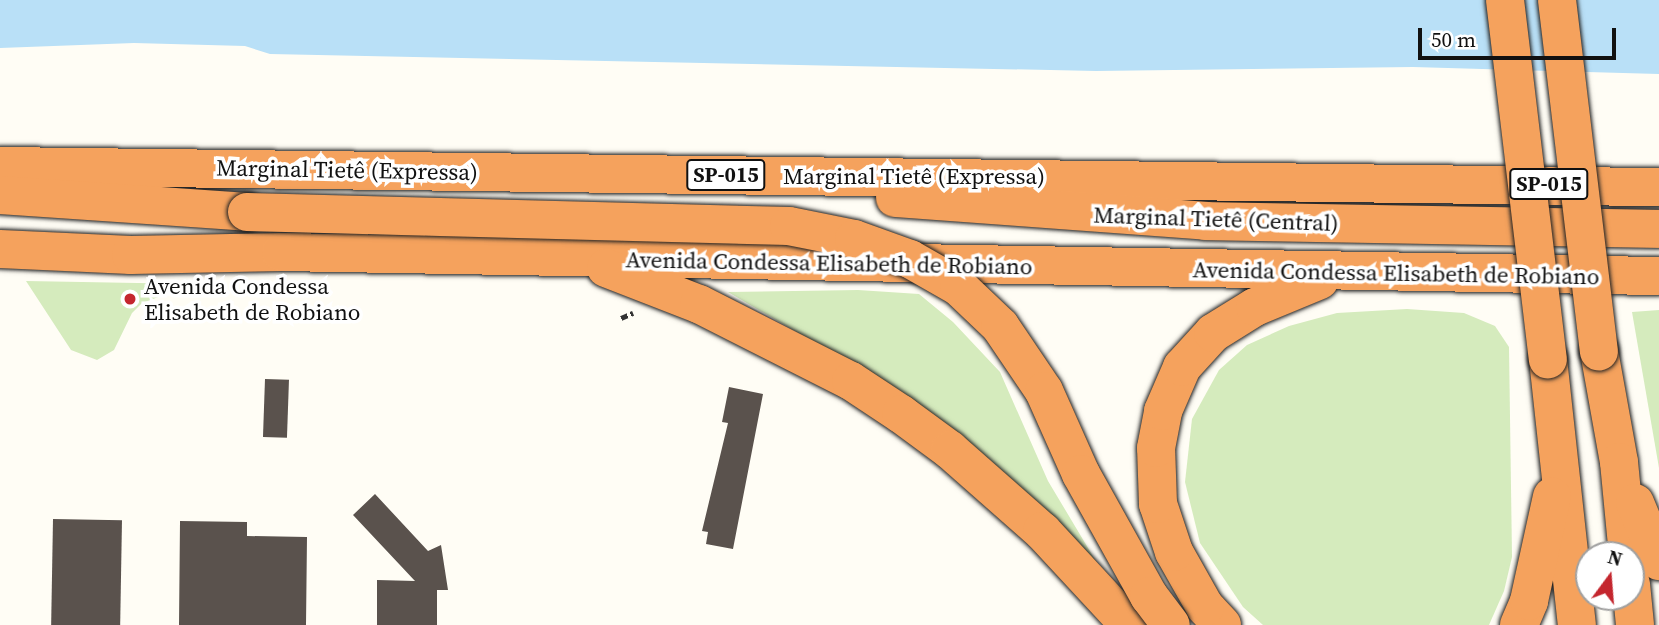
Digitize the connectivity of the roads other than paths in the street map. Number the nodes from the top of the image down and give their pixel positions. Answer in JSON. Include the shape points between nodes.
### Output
{"nodes":[{"id":1,"x":1504,"y":0,"type":"edge"},
{"id":2,"x":1558,"y":0,"type":"edge"},
{"id":3,"x":0,"y":166,"type":"edge"},
{"id":4,"x":776,"y":175,"type":"junction"},
{"id":5,"x":1659,"y":187,"type":"edge"},
{"id":6,"x":0,"y":195,"type":"edge"},
{"id":7,"x":1659,"y":229,"type":"edge"},
{"id":8,"x":0,"y":248,"type":"edge"},
{"id":9,"x":578,"y":258,"type":"junction"},
{"id":10,"x":1344,"y":274,"type":"junction"},
{"id":11,"x":1659,"y":276,"type":"edge"},
{"id":12,"x":1619,"y":462,"type":"junction"},
{"id":13,"x":1559,"y":467,"type":"junction"},
{"id":14,"x":1627,"y":541,"type":"edge"},
{"id":15,"x":1659,"y":561,"type":"edge"},
{"id":16,"x":1129,"y":625,"type":"edge"},
{"id":17,"x":1171,"y":625,"type":"edge"},
{"id":18,"x":1222,"y":625,"type":"edge"},
{"id":19,"x":1519,"y":625,"type":"edge"},
{"id":20,"x":1577,"y":625,"type":"edge"}],
"edges":[{"from":1,"to":13,"type":"highway","bridge":true},
{"from":2,"to":12,"type":"highway","bridge":true,"via":[[1599,351]]},
{"from":3,"to":4,"type":"highway","name":"Marginal Tietê (Expressa)","number":"SP-015"},
{"from":4,"to":5,"type":"highway","name":"Marginal Tietê (Expressa)","number":"SP-015"},
{"from":4,"to":7,"type":"highway","name":"Marginal Tietê (Central)","number":"SP-015","via":[[885,197],[994,209],[1205,221]]},
{"from":6,"to":17,"type":"highway","bridge":true,"via":[[247,212],[789,226],[854,239],[910,259],[960,287],[1000,326],[1044,391],[1088,486],[1149,596]]},
{"from":8,"to":9,"type":"highway","name":"Avenida Condessa Elisabeth de Robiano","via":[[131,255]]},
{"from":9,"to":10,"type":"highway","name":"Avenida Condessa Elisabeth de Robiano"},
{"from":9,"to":16,"type":"highway","via":[[699,304],[851,381],[901,414],[1042,531]]},
{"from":10,"to":11,"type":"highway","name":"Avenida Condessa Elisabeth de Robiano"},
{"from":10,"to":18,"type":"highway","via":[[1283,293],[1213,333],[1182,368],[1163,411],[1156,448],[1158,504],[1174,552],[1205,607]]},
{"from":12,"to":14,"type":"highway"},
{"from":12,"to":15,"type":"highway"},
{"from":13,"to":19,"type":"highway","via":[[1529,601]]},
{"from":13,"to":20,"type":"highway"}]}
